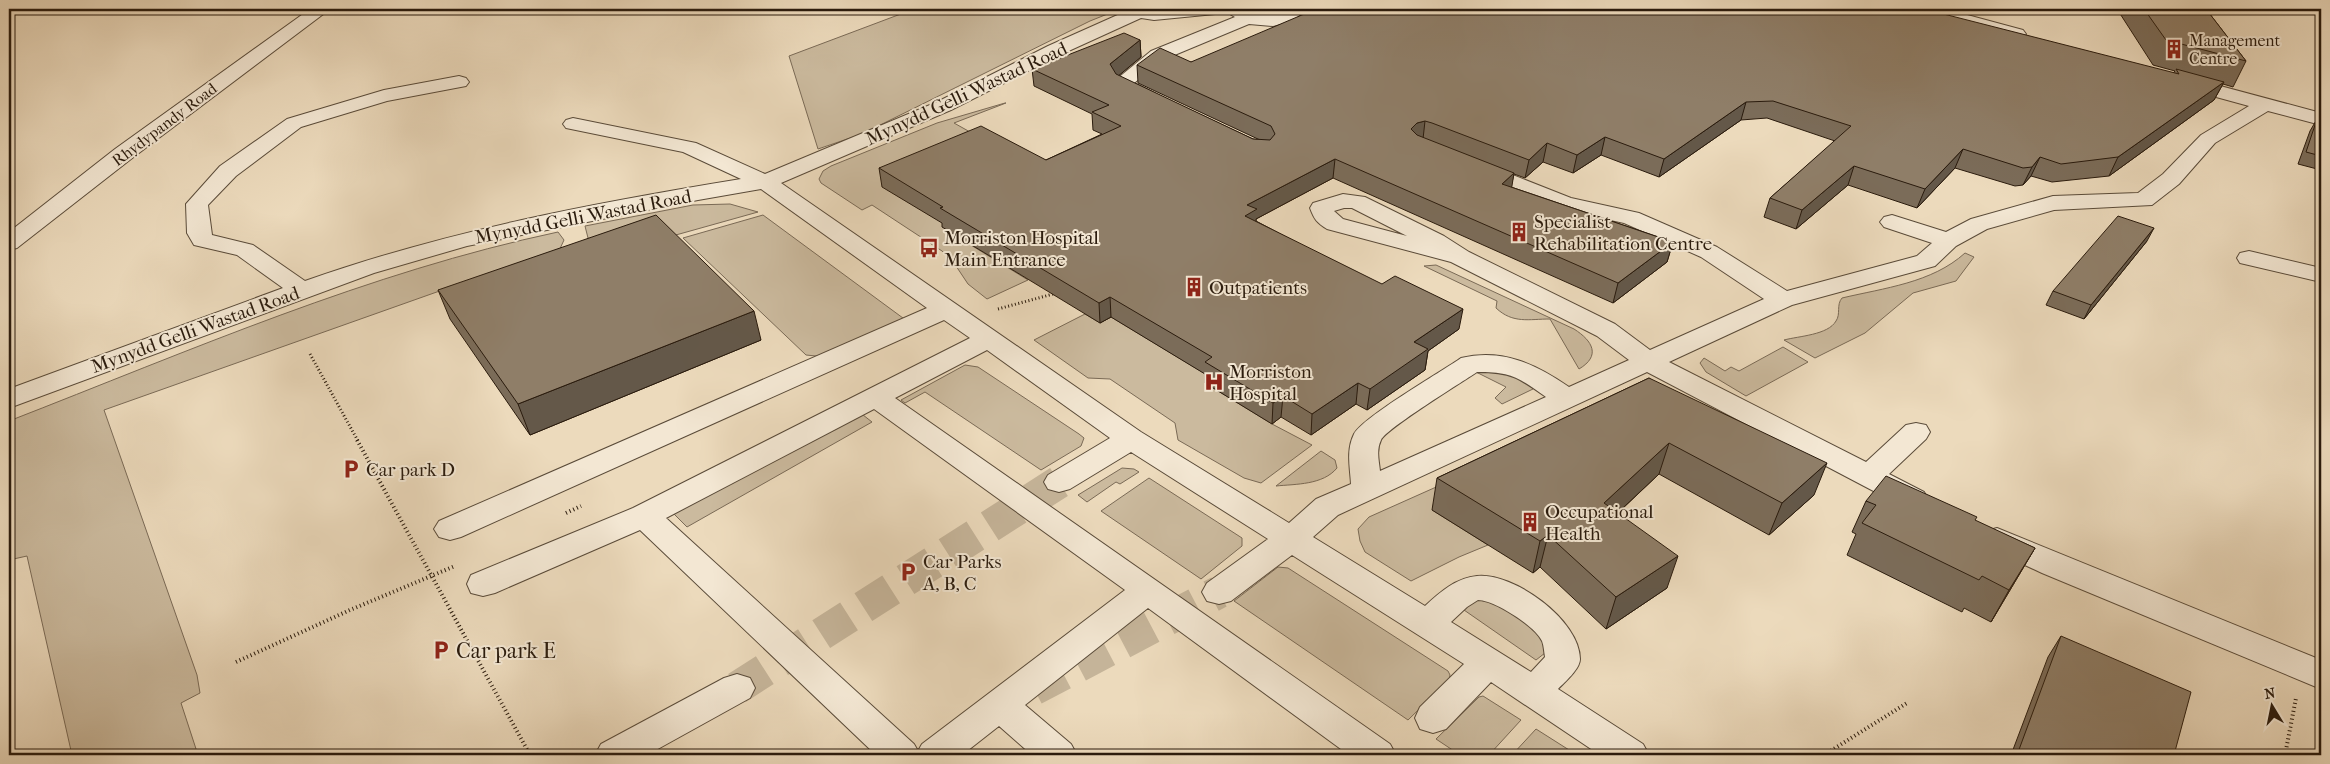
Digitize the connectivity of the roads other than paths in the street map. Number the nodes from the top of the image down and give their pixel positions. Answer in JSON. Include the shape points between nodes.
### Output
{"nodes":[{"id":1,"x":322,"y":9,"type":"edge"},
{"id":2,"x":1215,"y":9,"type":"edge"},
{"id":3,"x":1297,"y":9,"type":"edge"},
{"id":4,"x":1926,"y":9,"type":"edge"},
{"id":5,"x":1142,"y":10,"type":"edge"},
{"id":6,"x":1238,"y":13,"type":"edge"},
{"id":7,"x":2034,"y":39,"type":"edge"},
{"id":8,"x":2162,"y":76,"type":"edge"},
{"id":9,"x":459,"y":82,"type":"dead end"},
{"id":10,"x":2264,"y":105,"type":"junction"},
{"id":11,"x":1167,"y":106,"type":"edge"},
{"id":12,"x":2321,"y":119,"type":"edge"},
{"id":13,"x":573,"y":124,"type":"dead end"},
{"id":14,"x":1457,"y":161,"type":"edge"},
{"id":15,"x":765,"y":182,"type":"junction"},
{"id":16,"x":1892,"y":222,"type":"dead end"},
{"id":17,"x":1948,"y":241,"type":"junction"},
{"id":18,"x":9,"y":243,"type":"edge"},
{"id":19,"x":1460,"y":257,"type":"junction"},
{"id":20,"x":2249,"y":258,"type":"dead end"},
{"id":21,"x":2321,"y":275,"type":"edge"},
{"id":22,"x":302,"y":290,"type":"junction"},
{"id":23,"x":1783,"y":300,"type":"junction"},
{"id":24,"x":946,"y":309,"type":"junction"},
{"id":25,"x":988,"y":339,"type":"junction"},
{"id":26,"x":1649,"y":362,"type":"junction"},
{"id":27,"x":875,"y":397,"type":"junction"},
{"id":28,"x":1568,"y":398,"type":"junction"},
{"id":29,"x":9,"y":399,"type":"edge"},
{"id":30,"x":1916,"y":432,"type":"dead end"},
{"id":31,"x":1131,"y":439,"type":"junction"},
{"id":32,"x":1868,"y":477,"type":"junction"},
{"id":33,"x":1058,"y":482,"type":"tunnel mouth"},
{"id":34,"x":1366,"y":490,"type":"junction"},
{"id":35,"x":1938,"y":511,"type":"edge"},
{"id":36,"x":644,"y":516,"type":"junction"},
{"id":37,"x":1974,"y":528,"type":"edge"},
{"id":38,"x":450,"y":529,"type":"dead end"},
{"id":39,"x":1291,"y":539,"type":"junction"},
{"id":40,"x":483,"y":584,"type":"dead end"},
{"id":41,"x":1148,"y":590,"type":"junction"},
{"id":42,"x":1219,"y":592,"type":"tunnel mouth"},
{"id":43,"x":1428,"y":625,"type":"junction"},
{"id":44,"x":1488,"y":662,"type":"junction"},
{"id":45,"x":2312,"y":671,"type":"edge"},
{"id":46,"x":737,"y":688,"type":"tunnel mouth"},
{"id":47,"x":1535,"y":692,"type":"junction"},
{"id":48,"x":999,"y":705,"type":"junction"},
{"id":49,"x":1432,"y":718,"type":"dead end"},
{"id":50,"x":614,"y":755,"type":"edge"},
{"id":51,"x":901,"y":755,"type":"edge"},
{"id":52,"x":935,"y":755,"type":"edge"},
{"id":53,"x":1058,"y":755,"type":"edge"},
{"id":54,"x":1378,"y":755,"type":"edge"},
{"id":55,"x":1630,"y":755,"type":"edge"}],
"edges":[{"from":1,"to":18,"type":"street","name":"Rhydypandy Road","via":[[123,154]]},
{"from":2,"to":5,"type":"street","via":[[1154,15]]},
{"from":3,"to":6,"type":"street","via":[[1294,14],[1277,20]]},
{"from":4,"to":7,"type":"street"},
{"from":5,"to":15,"type":"street","name":"Mynydd Gelli Wastad Road","via":[[944,106]]},
{"from":6,"to":11,"type":"street","via":[[1240,22],[1158,54],[1122,83]]},
{"from":8,"to":10,"type":"street"},
{"from":9,"to":22,"type":"street","via":[[384,96],[294,123],[228,171],[197,204],[202,240],[246,250]]},
{"from":10,"to":12,"type":"street"},
{"from":10,"to":17,"type":"street","via":[[2208,139],[2171,179],[2144,200],[2053,203],[1979,224]]},
{"from":13,"to":15,"type":"street","via":[[689,147]]},
{"from":14,"to":23,"type":"street","via":[[1564,203],[1631,218],[1709,252]]},
{"from":15,"to":22,"type":"street","name":"Mynydd Gelli Wastad Road","via":[[698,193],[568,227],[462,240]]},
{"from":15,"to":24,"type":"street"},
{"from":16,"to":17,"type":"street"},
{"from":17,"to":23,"type":"street","via":[[1926,261]]},
{"from":19,"to":19,"type":"street","via":[[1335,224],[1324,218],[1321,208],[1343,201],[1357,202],[1436,241]]},
{"from":19,"to":26,"type":"street","via":[[1606,330]]},
{"from":20,"to":21,"type":"street"},
{"from":22,"to":29,"type":"street","name":"Mynydd Gelli Wastad Road"},
{"from":23,"to":26,"type":"street"},
{"from":24,"to":25,"type":"street"},
{"from":24,"to":38,"type":"street"},
{"from":25,"to":27,"type":"street"},
{"from":25,"to":31,"type":"street"},
{"from":26,"to":28,"type":"street"},
{"from":26,"to":32,"type":"street"},
{"from":27,"to":36,"type":"street"},
{"from":27,"to":41,"type":"street"},
{"from":28,"to":34,"type":"street"},
{"from":28,"to":34,"type":"street","via":[[1533,375],[1506,364],[1471,364],[1368,435],[1363,454]]},
{"from":30,"to":32,"type":"street"},
{"from":31,"to":33,"type":"street"},
{"from":31,"to":39,"type":"street"},
{"from":32,"to":35,"type":"street"},
{"from":34,"to":39,"type":"street","via":[[1327,507]]},
{"from":36,"to":40,"type":"street"},
{"from":36,"to":51,"type":"street"},
{"from":37,"to":45,"type":"street","via":[[2053,566]]},
{"from":39,"to":42,"type":"street"},
{"from":39,"to":43,"type":"street"},
{"from":41,"to":48,"type":"street"},
{"from":41,"to":54,"type":"street"},
{"from":43,"to":44,"type":"street"},
{"from":43,"to":47,"type":"street","via":[[1460,593],[1478,587],[1500,593],[1539,616],[1558,637],[1563,660]]},
{"from":44,"to":47,"type":"street"},
{"from":44,"to":49,"type":"street"},
{"from":46,"to":50,"type":"street"},
{"from":47,"to":55,"type":"street"},
{"from":48,"to":52,"type":"street"},
{"from":48,"to":53,"type":"street"}]}
